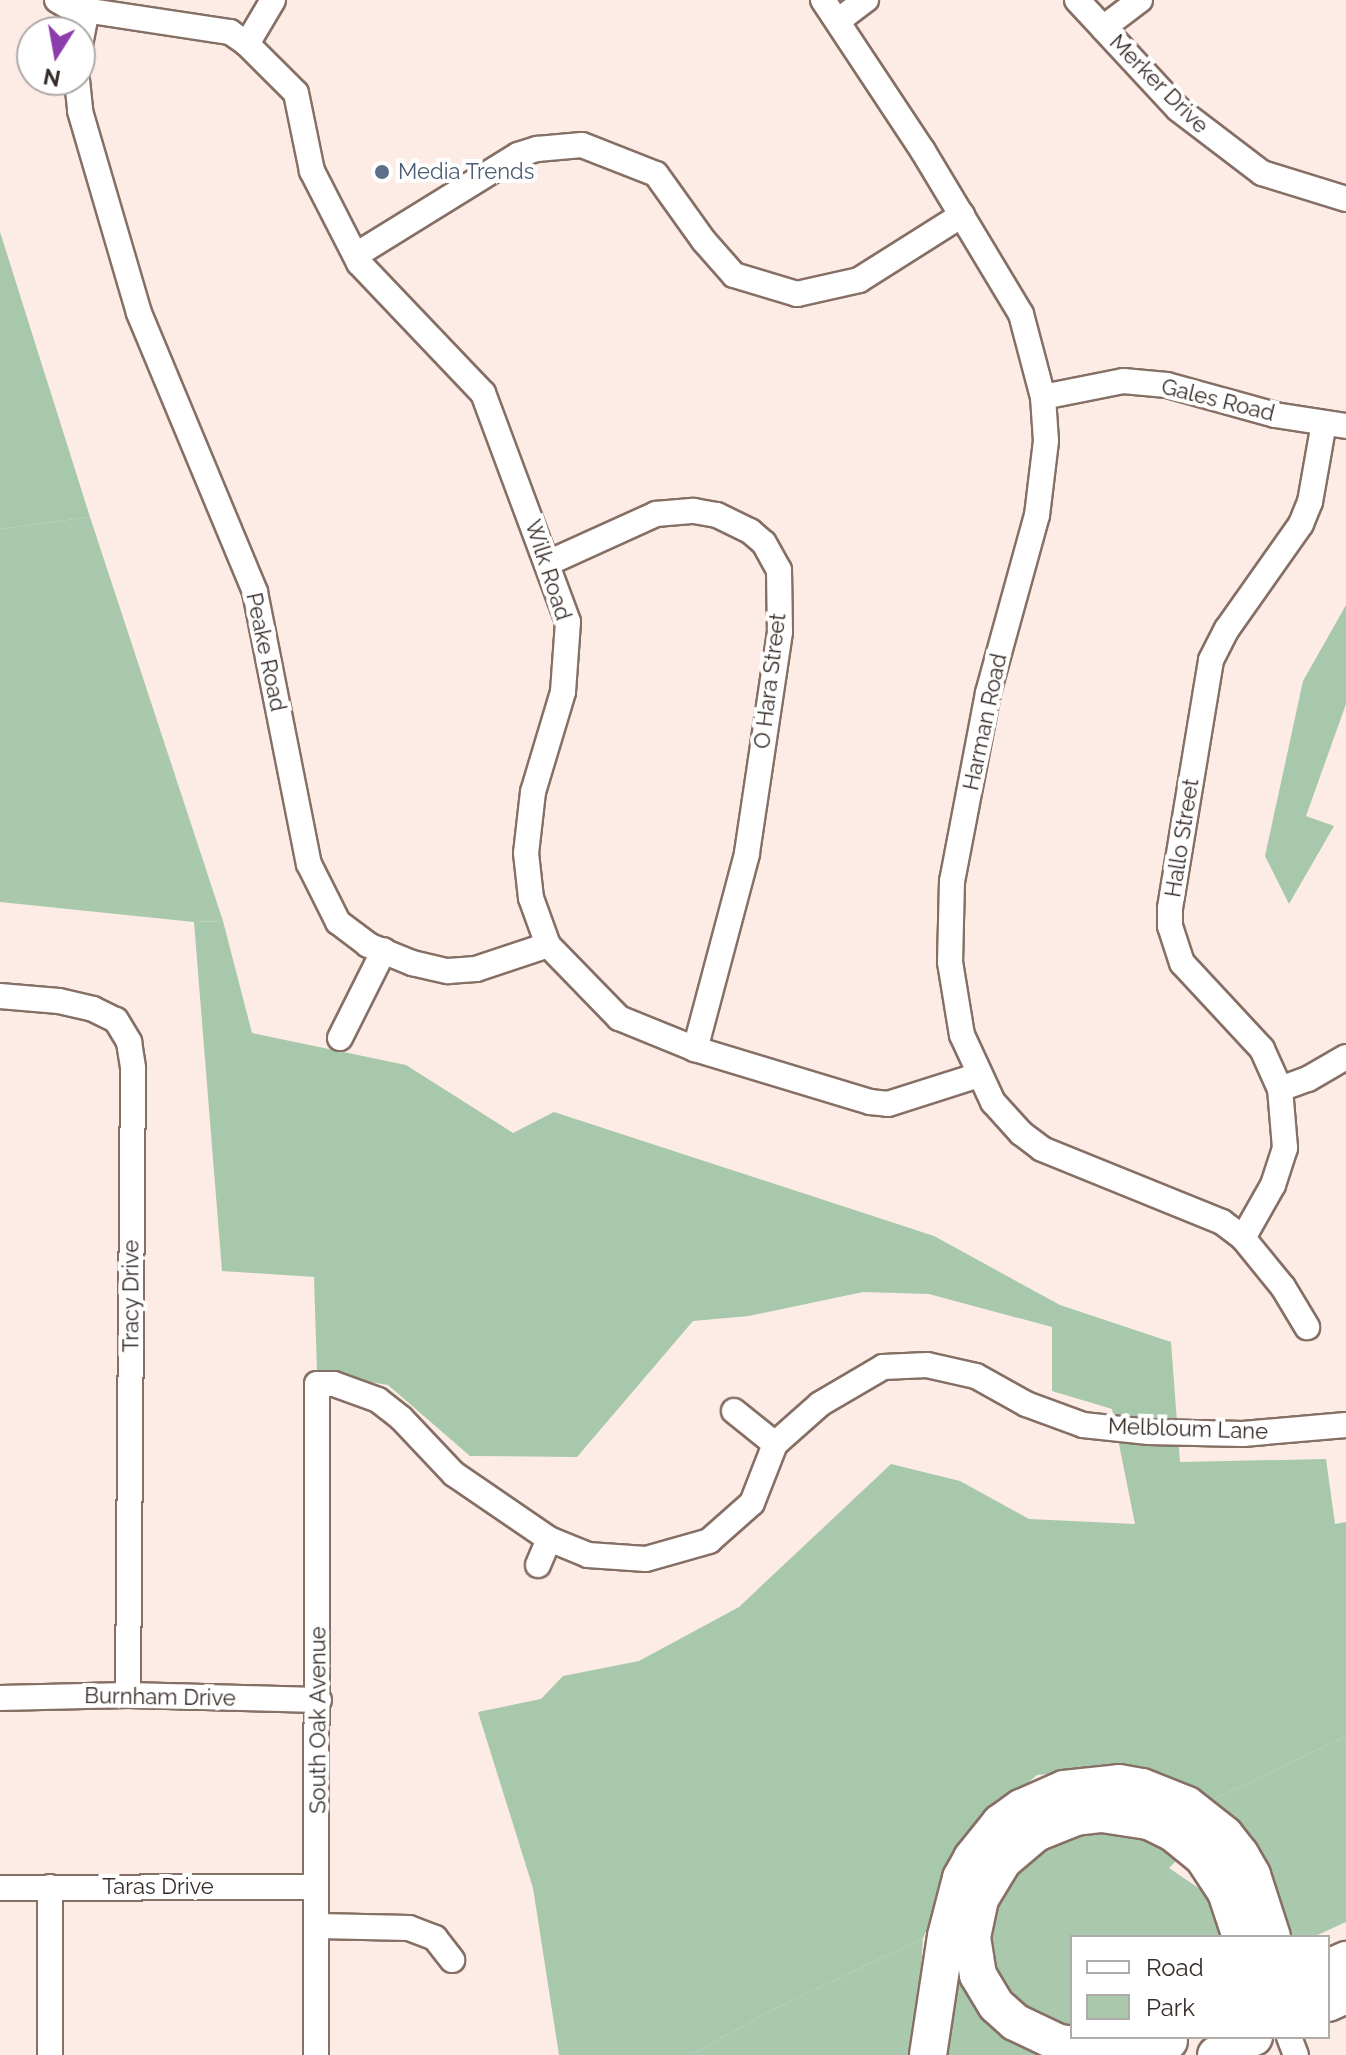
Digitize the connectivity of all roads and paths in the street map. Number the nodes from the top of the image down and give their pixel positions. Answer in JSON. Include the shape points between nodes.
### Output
{"nodes":[{"id":1,"x":57,"y":0,"type":"edge"},
{"id":2,"x":273,"y":0,"type":"edge"},
{"id":3,"x":823,"y":0,"type":"edge"},
{"id":4,"x":866,"y":0,"type":"edge"},
{"id":5,"x":1077,"y":0,"type":"edge"},
{"id":6,"x":1140,"y":0,"type":"edge"},
{"id":7,"x":87,"y":10,"type":"junction"},
{"id":8,"x":86,"y":16,"type":"edge"},
{"id":9,"x":839,"y":20,"type":"junction"},
{"id":10,"x":1103,"y":28,"type":"junction"},
{"id":11,"x":247,"y":44,"type":"junction"},
{"id":12,"x":79,"y":96,"type":"edge"},
{"id":13,"x":1346,"y":199,"type":"edge"},
{"id":14,"x":962,"y":215,"type":"junction"},
{"id":15,"x":356,"y":255,"type":"junction"},
{"id":16,"x":1043,"y":397,"type":"junction"},
{"id":17,"x":1335,"y":425,"type":"edge"},
{"id":18,"x":548,"y":563,"type":"junction"},
{"id":19,"x":548,"y":945,"type":"junction"},
{"id":20,"x":384,"y":950,"type":"junction"},
{"id":21,"x":0,"y":996,"type":"edge"},
{"id":22,"x":340,"y":1038,"type":"dead end"},
{"id":23,"x":695,"y":1049,"type":"junction"},
{"id":24,"x":1346,"y":1057,"type":"edge"},
{"id":25,"x":979,"y":1075,"type":"junction"},
{"id":26,"x":1280,"y":1089,"type":"junction"},
{"id":27,"x":1243,"y":1238,"type":"junction"},
{"id":28,"x":1307,"y":1327,"type":"dead end"},
{"id":29,"x":317,"y":1384,"type":"joint"},
{"id":30,"x":734,"y":1411,"type":"dead end"},
{"id":31,"x":1346,"y":1425,"type":"edge"},
{"id":32,"x":775,"y":1444,"type":"junction"},
{"id":33,"x":549,"y":1539,"type":"junction"},
{"id":34,"x":538,"y":1565,"type":"dead end"},
{"id":35,"x":128,"y":1695,"type":"junction"},
{"id":36,"x":0,"y":1698,"type":"edge"},
{"id":37,"x":319,"y":1700,"type":"junction"},
{"id":38,"x":50,"y":1887,"type":"junction"},
{"id":39,"x":316,"y":1887,"type":"junction"},
{"id":40,"x":0,"y":1888,"type":"edge"},
{"id":41,"x":319,"y":1926,"type":"junction"},
{"id":42,"x":1240,"y":1935,"type":"edge"},
{"id":43,"x":1271,"y":1935,"type":"edge"},
{"id":44,"x":452,"y":1960,"type":"dead end"},
{"id":45,"x":1250,"y":2039,"type":"edge"},
{"id":46,"x":1162,"y":2044,"type":"edge"},
{"id":47,"x":50,"y":2055,"type":"edge"},
{"id":48,"x":316,"y":2055,"type":"edge"},
{"id":49,"x":928,"y":2055,"type":"edge"},
{"id":50,"x":1216,"y":2055,"type":"edge"}],
"edges":[{"from":1,"to":7,"type":"street","name":"Wilk Road"},
{"from":2,"to":11,"type":"street"},
{"from":3,"to":9,"type":"street","name":"Harman Road"},
{"from":4,"to":9,"type":"street"},
{"from":5,"to":10,"type":"street","name":"Merker Drive"},
{"from":6,"to":10,"type":"street","name":"Merker Drive"},
{"from":7,"to":8,"type":"street"},
{"from":7,"to":11,"type":"street","name":"Wilk Road","via":[[230,32]]},
{"from":9,"to":14,"type":"street","name":"Harman Road"},
{"from":10,"to":13,"type":"street","name":"Merker Drive","via":[[1178,109],[1227,149],[1262,173]]},
{"from":11,"to":15,"type":"street","name":"Wilk Road","via":[[296,93],[312,171]]},
{"from":12,"to":20,"type":"street","name":"Peake Road","via":[[139,313],[255,592],[309,864],[338,922],[368,945]]},
{"from":14,"to":15,"type":"street","via":[[859,280],[797,294],[734,275],[656,174],[582,145],[518,155]]},
{"from":14,"to":16,"type":"street","name":"Harman Road","via":[[1021,314]]},
{"from":15,"to":18,"type":"street","name":"Wilk Road","via":[[483,393]]},
{"from":16,"to":17,"type":"street","name":"Gales Road","via":[[1123,381],[1167,385],[1275,415]]},
{"from":16,"to":25,"type":"street","name":"Harman Road","via":[[1046,441],[1037,515],[988,693],[948,923],[951,983],[962,1035]]},
{"from":17,"to":26,"type":"street","name":"Hallo Street","via":[[1301,524],[1211,660],[1170,908],[1182,963],[1262,1049]]},
{"from":18,"to":19,"type":"street","name":"Wilk Road","via":[[568,622],[563,692],[533,792],[526,853],[531,898]]},
{"from":18,"to":23,"type":"street","name":"O Hara Street","via":[[656,514],[694,511],[750,531],[764,543],[779,570],[780,632],[747,854]]},
{"from":19,"to":20,"type":"street","name":"Peake Road","via":[[476,969],[448,971]]},
{"from":19,"to":23,"type":"street","name":"Wilk Road","via":[[619,1018]]},
{"from":20,"to":22,"type":"street"},
{"from":21,"to":35,"type":"street","name":"Tracy Drive","via":[[93,1009],[116,1020],[129,1042],[133,1068]]},
{"from":23,"to":25,"type":"street","name":"Wilk Road","via":[[888,1104]]},
{"from":24,"to":26,"type":"street"},
{"from":25,"to":27,"type":"street","name":"Harman Road","via":[[1003,1115],[1042,1149],[1222,1222]]},
{"from":26,"to":27,"type":"street","name":"Hallo Street","via":[[1285,1148],[1273,1185]]},
{"from":27,"to":28,"type":"street","name":"Harman Road"},
{"from":29,"to":33,"type":"street","name":"Melbloum Lane","via":[[334,1384],[378,1400],[454,1474]]},
{"from":29,"to":37,"type":"street","name":"South Oak Avenue"},
{"from":30,"to":32,"type":"street"},
{"from":31,"to":32,"type":"street","name":"Melbloum Lane","via":[[1243,1434],[1083,1425],[1026,1404],[976,1376],[913,1366],[883,1367],[820,1404]]},
{"from":32,"to":33,"type":"street","name":"Melbloum Lane","via":[[752,1503],[709,1541],[646,1559],[588,1555]]},
{"from":33,"to":34,"type":"street"},
{"from":35,"to":36,"type":"street","name":"Burnham Drive"},
{"from":35,"to":37,"type":"street","name":"Burnham Drive"},
{"from":37,"to":39,"type":"street","name":"South Oak Avenue"},
{"from":38,"to":39,"type":"street","name":"Taras Drive"},
{"from":38,"to":40,"type":"street","name":"Taras Drive"},
{"from":38,"to":47,"type":"street"},
{"from":39,"to":41,"type":"street","name":"South Oak Avenue"},
{"from":41,"to":44,"type":"street","via":[[409,1928],[435,1938]]},
{"from":41,"to":48,"type":"street","name":"South Oak Avenue"},
{"from":42,"to":46,"type":"highway","via":[[1226,1892],[1203,1857],[1149,1821],[1102,1814],[1076,1817],[1036,1833],[1003,1861],[980,1899],[972,1937],[978,1975],[996,2005],[1026,2029],[1059,2043]]},
{"from":43,"to":49,"type":"highway","via":[[1240,1854],[1187,1805],[1119,1783],[1064,1789],[1000,1823],[961,1878],[946,1936]]},
{"from":45,"to":50,"type":"highway"}]}
